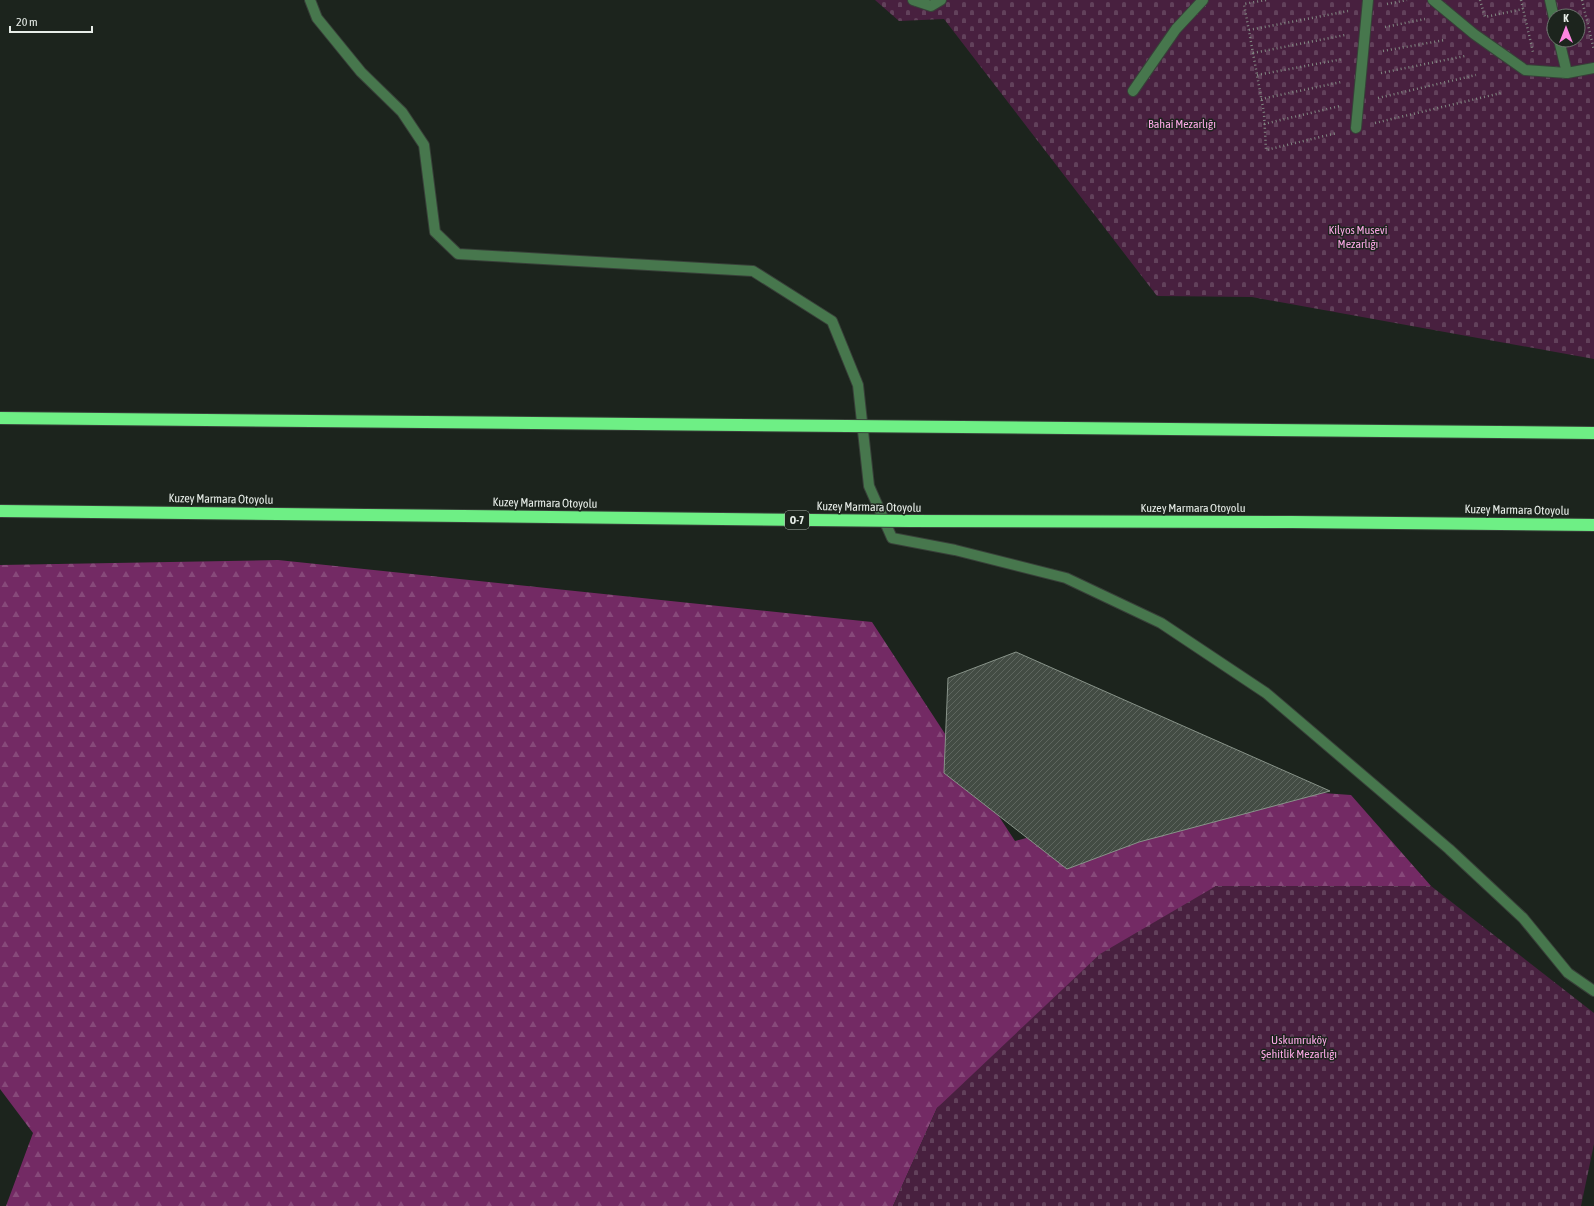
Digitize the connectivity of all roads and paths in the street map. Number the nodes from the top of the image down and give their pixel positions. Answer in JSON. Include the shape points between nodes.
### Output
{"nodes":[{"id":1,"x":310,"y":0,"type":"edge"},
{"id":2,"x":913,"y":0,"type":"edge"},
{"id":3,"x":941,"y":0,"type":"edge"},
{"id":4,"x":1203,"y":0,"type":"edge"},
{"id":5,"x":1266,"y":0,"type":"edge"},
{"id":6,"x":1407,"y":0,"type":"edge"},
{"id":7,"x":1433,"y":0,"type":"edge"},
{"id":8,"x":1480,"y":0,"type":"edge"},
{"id":9,"x":1521,"y":0,"type":"edge"},
{"id":10,"x":1582,"y":0,"type":"edge"},
{"id":11,"x":1367,"y":4,"type":"edge"},
{"id":12,"x":1523,"y":9,"type":"junction"},
{"id":13,"x":1425,"y":19,"type":"dead end"},
{"id":14,"x":1249,"y":30,"type":"junction"},
{"id":15,"x":1366,"y":31,"type":"junction"},
{"id":16,"x":1561,"y":48,"type":"edge"},
{"id":17,"x":1594,"y":51,"type":"edge"},
{"id":18,"x":1253,"y":53,"type":"junction"},
{"id":19,"x":1594,"y":68,"type":"edge"},
{"id":20,"x":1538,"y":70,"type":"junction"},
{"id":21,"x":1567,"y":73,"type":"junction"},
{"id":22,"x":1133,"y":91,"type":"dead end"},
{"id":23,"x":1501,"y":93,"type":"dead end"},
{"id":24,"x":1356,"y":128,"type":"junction"},
{"id":25,"x":0,"y":418,"type":"edge"},
{"id":26,"x":1594,"y":433,"type":"edge"},
{"id":27,"x":0,"y":511,"type":"edge"},
{"id":28,"x":1594,"y":525,"type":"edge"},
{"id":29,"x":1594,"y":991,"type":"edge"}],
"edges":[{"from":1,"to":29,"type":"lane","via":[[317,18],[361,72],[402,112],[424,145],[434,232],[458,254],[753,271],[832,322],[858,385],[869,486],[892,538],[955,550],[1066,578],[1161,623],[1278,703],[1449,849],[1523,918],[1568,973]]},
{"from":2,"to":3,"type":"lane","via":[[931,6]]},
{"from":4,"to":22,"type":"lane","via":[[1176,29]]},
{"from":5,"to":14,"type":"path","via":[[1244,4]]},
{"from":6,"to":11,"type":"path"},
{"from":7,"to":20,"type":"lane","via":[[1474,34],[1525,70]]},
{"from":8,"to":12,"type":"path","via":[[1485,17]]},
{"from":9,"to":12,"type":"path"},
{"from":10,"to":17,"type":"path"},
{"from":11,"to":14,"type":"path"},
{"from":11,"to":15,"type":"lane"},
{"from":12,"to":20,"type":"path"},
{"from":13,"to":15,"type":"path"},
{"from":14,"to":18,"type":"path"},
{"from":15,"to":18,"type":"path"},
{"from":15,"to":24,"type":"lane"},
{"from":16,"to":21,"type":"lane"},
{"from":18,"to":24,"type":"path","via":[[1264,113],[1266,150]]},
{"from":19,"to":21,"type":"lane"},
{"from":20,"to":21,"type":"lane"},
{"from":23,"to":24,"type":"path"},
{"from":25,"to":26,"type":"highway","bridge":true},
{"from":27,"to":28,"type":"highway","name":"Kuzey Marmara Otoyolu","number":"O-7","bridge":true,"via":[[909,521]]}]}
